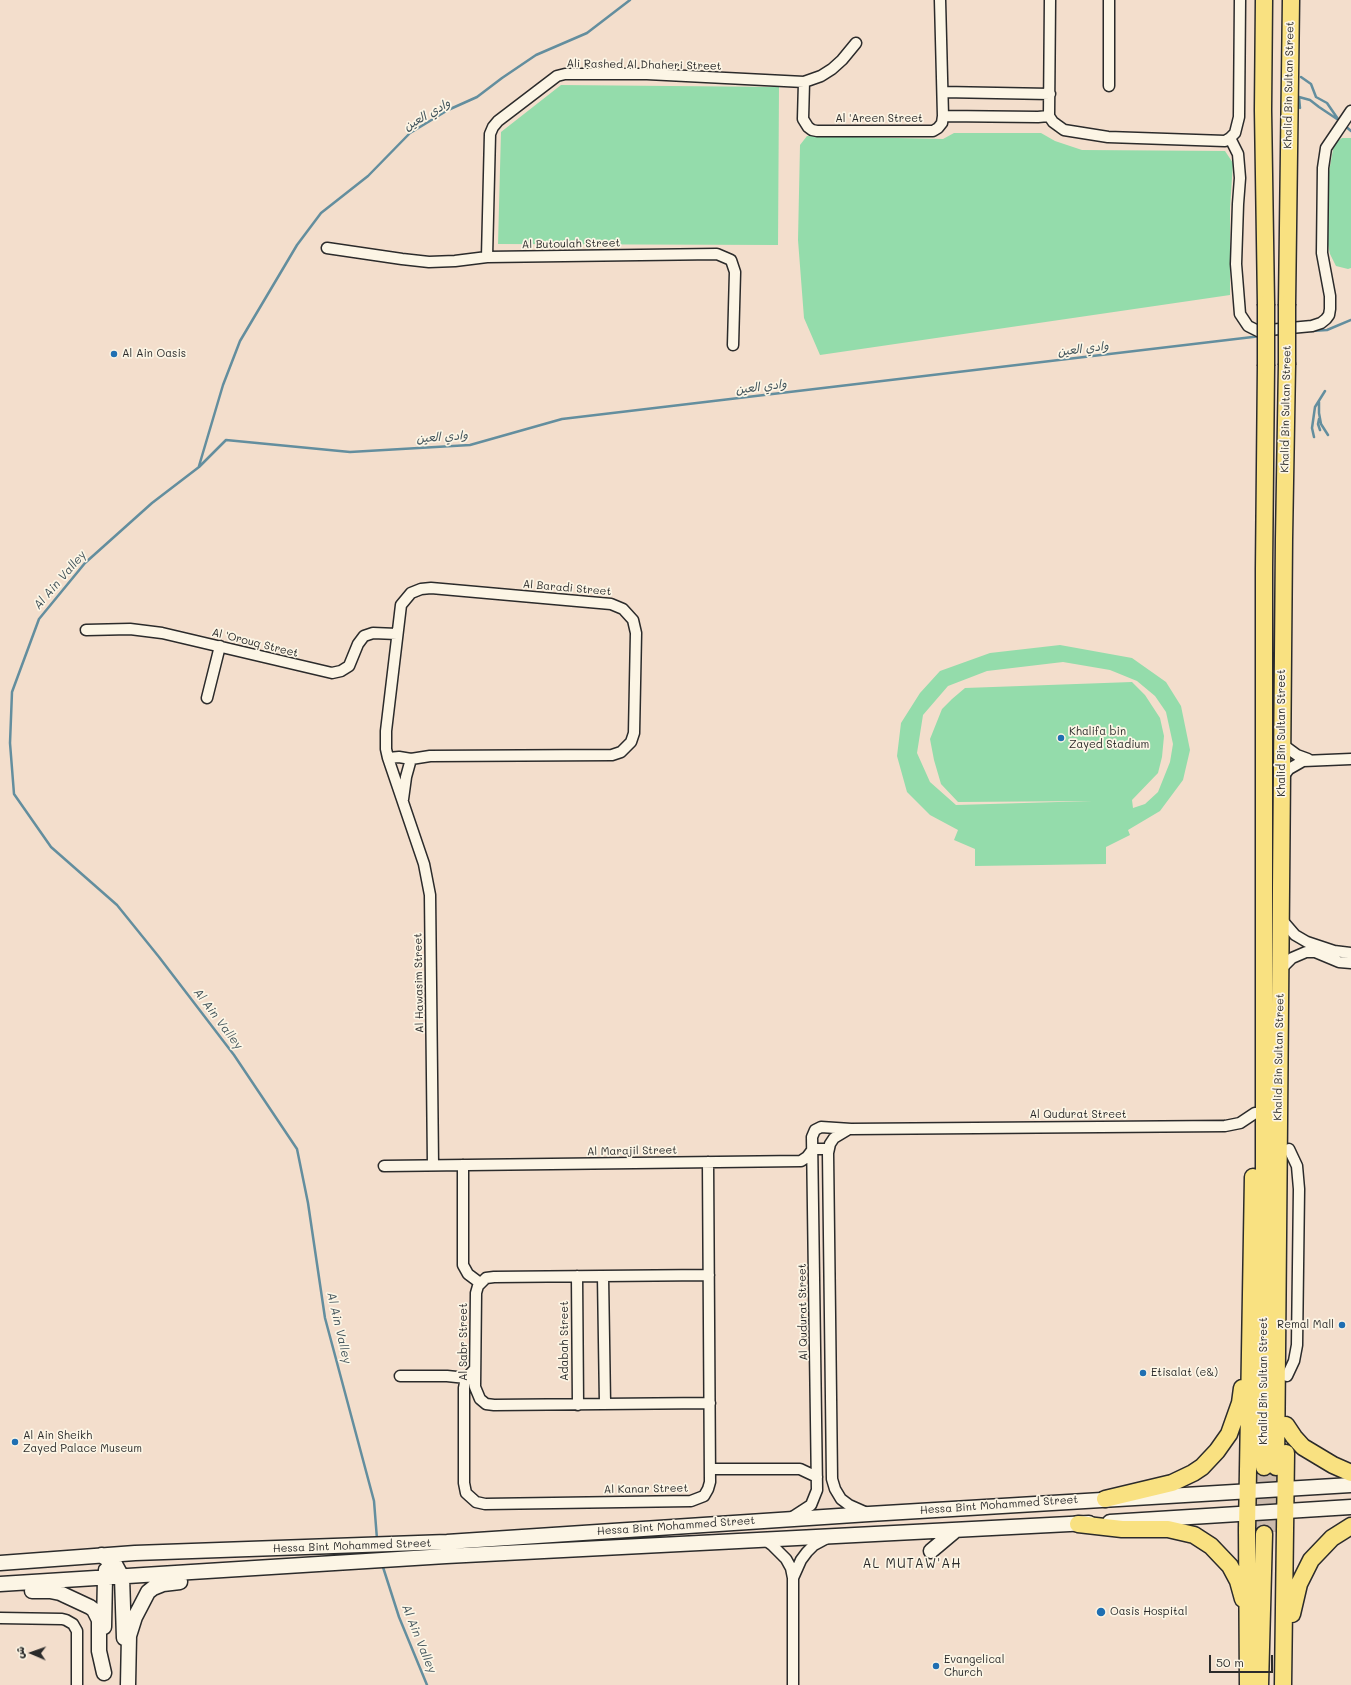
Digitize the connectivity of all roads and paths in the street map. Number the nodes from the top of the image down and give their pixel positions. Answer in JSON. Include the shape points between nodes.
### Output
{"nodes":[{"id":1,"x":940,"y":0,"type":"edge"},
{"id":2,"x":1050,"y":0,"type":"edge"},
{"id":3,"x":1109,"y":0,"type":"edge"},
{"id":4,"x":1240,"y":0,"type":"edge"},
{"id":5,"x":1257,"y":0,"type":"edge"},
{"id":6,"x":1264,"y":0,"type":"edge"},
{"id":7,"x":1290,"y":0,"type":"edge"},
{"id":8,"x":1298,"y":0,"type":"edge"},
{"id":9,"x":856,"y":43,"type":"dead end"},
{"id":10,"x":804,"y":82,"type":"junction"},
{"id":11,"x":1109,"y":86,"type":"dead end"},
{"id":12,"x":943,"y":92,"type":"junction"},
{"id":13,"x":1050,"y":94,"type":"junction"},
{"id":14,"x":1263,"y":110,"type":"junction"},
{"id":15,"x":1351,"y":111,"type":"edge"},
{"id":16,"x":1289,"y":112,"type":"junction"},
{"id":17,"x":944,"y":116,"type":"junction"},
{"id":18,"x":1049,"y":116,"type":"junction"},
{"id":19,"x":1347,"y":123,"type":"edge"},
{"id":20,"x":1230,"y":138,"type":"junction"},
{"id":21,"x":327,"y":248,"type":"dead end"},
{"id":22,"x":487,"y":257,"type":"junction"},
{"id":23,"x":733,"y":345,"type":"dead end"},
{"id":24,"x":86,"y":630,"type":"dead end"},
{"id":25,"x":397,"y":634,"type":"junction"},
{"id":26,"x":220,"y":646,"type":"junction"},
{"id":27,"x":207,"y":698,"type":"dead end"},
{"id":28,"x":1282,"y":744,"type":"junction"},
{"id":29,"x":388,"y":758,"type":"junction"},
{"id":30,"x":1351,"y":758,"type":"edge"},
{"id":31,"x":411,"y":759,"type":"junction"},
{"id":32,"x":1308,"y":759,"type":"junction"},
{"id":33,"x":1282,"y":778,"type":"junction"},
{"id":34,"x":403,"y":805,"type":"junction"},
{"id":35,"x":1281,"y":919,"type":"junction"},
{"id":36,"x":1351,"y":953,"type":"edge"},
{"id":37,"x":1333,"y":955,"type":"junction"},
{"id":38,"x":1351,"y":963,"type":"edge"},
{"id":39,"x":1281,"y":969,"type":"junction"},
{"id":40,"x":1264,"y":1026,"type":"junction"},
{"id":41,"x":1279,"y":1084,"type":"junction"},
{"id":42,"x":1255,"y":1113,"type":"junction"},
{"id":43,"x":824,"y":1127,"type":"junction"},
{"id":44,"x":851,"y":1129,"type":"junction"},
{"id":45,"x":830,"y":1145,"type":"junction"},
{"id":46,"x":813,"y":1149,"type":"junction"},
{"id":47,"x":801,"y":1161,"type":"junction"},
{"id":48,"x":708,"y":1162,"type":"junction"},
{"id":49,"x":463,"y":1165,"type":"junction"},
{"id":50,"x":384,"y":1166,"type":"dead end"},
{"id":51,"x":433,"y":1166,"type":"junction"},
{"id":52,"x":814,"y":1170,"type":"junction"},
{"id":53,"x":1253,"y":1273,"type":"junction"},
{"id":54,"x":709,"y":1275,"type":"junction"},
{"id":55,"x":577,"y":1276,"type":"junction"},
{"id":56,"x":603,"y":1276,"type":"junction"},
{"id":57,"x":480,"y":1283,"type":"junction"},
{"id":58,"x":476,"y":1369,"type":"junction"},
{"id":59,"x":400,"y":1376,"type":"dead end"},
{"id":60,"x":466,"y":1378,"type":"junction"},
{"id":61,"x":710,"y":1403,"type":"junction"},
{"id":62,"x":605,"y":1404,"type":"junction"},
{"id":63,"x":578,"y":1405,"type":"junction"},
{"id":64,"x":1286,"y":1425,"type":"junction"},
{"id":65,"x":816,"y":1426,"type":"junction"},
{"id":66,"x":831,"y":1426,"type":"junction"},
{"id":67,"x":816,"y":1457,"type":"junction"},
{"id":68,"x":800,"y":1469,"type":"junction"},
{"id":69,"x":710,"y":1470,"type":"junction"},
{"id":70,"x":1351,"y":1473,"type":"edge"},
{"id":71,"x":817,"y":1477,"type":"junction"},
{"id":72,"x":1351,"y":1485,"type":"edge"},
{"id":73,"x":1286,"y":1488,"type":"junction"},
{"id":74,"x":1248,"y":1490,"type":"junction"},
{"id":75,"x":1105,"y":1499,"type":"junction"},
{"id":76,"x":1351,"y":1507,"type":"edge"},
{"id":77,"x":1285,"y":1511,"type":"junction"},
{"id":78,"x":869,"y":1514,"type":"junction"},
{"id":79,"x":1247,"y":1514,"type":"junction"},
{"id":80,"x":789,"y":1519,"type":"junction"},
{"id":81,"x":1078,"y":1524,"type":"junction"},
{"id":82,"x":1351,"y":1526,"type":"edge"},
{"id":83,"x":956,"y":1530,"type":"junction"},
{"id":84,"x":830,"y":1537,"type":"junction"},
{"id":85,"x":764,"y":1540,"type":"junction"},
{"id":86,"x":931,"y":1551,"type":"dead end"},
{"id":87,"x":109,"y":1557,"type":"junction"},
{"id":88,"x":0,"y":1563,"type":"edge"},
{"id":89,"x":226,"y":1570,"type":"junction"},
{"id":90,"x":122,"y":1577,"type":"junction"},
{"id":91,"x":105,"y":1578,"type":"junction"},
{"id":92,"x":793,"y":1578,"type":"junction"},
{"id":93,"x":0,"y":1585,"type":"edge"},
{"id":94,"x":0,"y":1618,"type":"edge"},
{"id":95,"x":1247,"y":1618,"type":"junction"},
{"id":96,"x":1284,"y":1650,"type":"junction"},
{"id":97,"x":104,"y":1679,"type":"edge"},
{"id":98,"x":77,"y":1685,"type":"edge"},
{"id":99,"x":127,"y":1685,"type":"edge"},
{"id":100,"x":792,"y":1685,"type":"edge"},
{"id":101,"x":1248,"y":1685,"type":"edge"},
{"id":102,"x":1260,"y":1685,"type":"edge"},
{"id":103,"x":1274,"y":1685,"type":"edge"},
{"id":104,"x":1283,"y":1685,"type":"edge"}],
"edges":[{"from":1,"to":12,"type":"street"},
{"from":2,"to":13,"type":"street"},
{"from":3,"to":11,"type":"street"},
{"from":4,"to":20,"type":"street","via":[[1239,117],[1235,133]]},
{"from":5,"to":14,"type":"street","via":[[1259,80]]},
{"from":6,"to":14,"type":"main road","name":"Khalid Bin Sultan Street"},
{"from":7,"to":16,"type":"main road","name":"Khalid Bin Sultan Street"},
{"from":8,"to":16,"type":"street","via":[[1297,62]]},
{"from":9,"to":10,"type":"street","name":"Ali Rashed Al Dhaheri Street","via":[[832,69]]},
{"from":10,"to":17,"type":"street","name":"Al 'Areen Street","via":[[803,119],[808,127],[817,131],[933,131],[942,123]]},
{"from":10,"to":22,"type":"street","name":"Ali Rashed Al Dhaheri Street","via":[[647,74],[556,76],[492,127]]},
{"from":12,"to":13,"type":"street"},
{"from":12,"to":17,"type":"street"},
{"from":13,"to":18,"type":"street"},
{"from":14,"to":40,"type":"main road","name":"Khalid Bin Sultan Street","bridge":true,"via":[[1266,304]]},
{"from":15,"to":19,"type":"street"},
{"from":16,"to":28,"type":"main road","name":"Khalid Bin Sultan Street","bridge":true},
{"from":17,"to":18,"type":"street"},
{"from":18,"to":20,"type":"street","via":[[1064,130],[1108,138]]},
{"from":19,"to":20,"type":"street","via":[[1331,138],[1326,148],[1323,168],[1322,253],[1330,296],[1329,315],[1321,323],[1312,326],[1258,331],[1248,326],[1240,314],[1236,264],[1240,178],[1238,154]]},
{"from":21,"to":22,"type":"street","name":"Al Butoulah Street","via":[[423,261]]},
{"from":22,"to":23,"type":"street","name":"Al Butoulah Street","via":[[716,254],[731,260],[735,272]]},
{"from":24,"to":26,"type":"street","name":"Al 'Orouq Street","via":[[152,631]]},
{"from":25,"to":26,"type":"street","name":"Al 'Orouq Street","via":[[378,633],[364,636],[349,666],[332,673]]},
{"from":25,"to":29,"type":"street","name":"Al Baradi Street","via":[[386,730]]},
{"from":25,"to":31,"type":"street","name":"Al Baradi Street","via":[[404,600],[416,590],[426,588],[610,604],[619,606],[627,612],[636,627],[634,733],[631,742],[621,752],[612,755],[430,756]]},
{"from":26,"to":27,"type":"street"},
{"from":28,"to":32,"type":"street","via":[[1297,755]]},
{"from":28,"to":33,"type":"main road","name":"Khalid Bin Sultan Street"},
{"from":29,"to":31,"type":"street","name":"Al Baradi Street"},
{"from":29,"to":34,"type":"street","name":"Al Baradi Street"},
{"from":30,"to":32,"type":"street"},
{"from":31,"to":34,"type":"street"},
{"from":32,"to":33,"type":"street","via":[[1293,766]]},
{"from":33,"to":35,"type":"main road","name":"Khalid Bin Sultan Street"},
{"from":34,"to":51,"type":"street","name":"Al Hawasim Street","via":[[424,864],[430,895]]},
{"from":35,"to":37,"type":"street","via":[[1289,931],[1300,939]]},
{"from":35,"to":39,"type":"main road","name":"Khalid Bin Sultan Street"},
{"from":36,"to":37,"type":"street"},
{"from":37,"to":38,"type":"street"},
{"from":37,"to":39,"type":"street","via":[[1306,952],[1288,961]]},
{"from":39,"to":41,"type":"main road","name":"Khalid Bin Sultan Street"},
{"from":40,"to":41,"type":"main road","name":"Khalid Bin Sultan Street","via":[[1270,1467]]},
{"from":40,"to":42,"type":"main road","via":[[1257,1070]]},
{"from":41,"to":64,"type":"main road","via":[[1286,1095],[1289,1107]]},
{"from":42,"to":44,"type":"street","name":"Al Qudurat Street","via":[[1240,1123],[1225,1126]]},
{"from":42,"to":53,"type":"main road"},
{"from":43,"to":44,"type":"street","name":"Al Qudurat Street"},
{"from":43,"to":45,"type":"street","via":[[829,1133]]},
{"from":43,"to":46,"type":"street","name":"Al Qudurat Street","via":[[818,1128],[813,1134]]},
{"from":44,"to":45,"type":"street","name":"Al Qudurat Street","via":[[838,1134]]},
{"from":45,"to":46,"type":"street"},
{"from":45,"to":66,"type":"street"},
{"from":46,"to":47,"type":"street"},
{"from":46,"to":52,"type":"street","name":"Al Qudurat Street"},
{"from":47,"to":48,"type":"street","name":"Al Marajil Street"},
{"from":47,"to":52,"type":"street"},
{"from":48,"to":49,"type":"street","name":"Al Marajil Street"},
{"from":48,"to":54,"type":"street","name":"Al Kanar Street"},
{"from":49,"to":51,"type":"street","name":"Al Marajil Street"},
{"from":49,"to":57,"type":"street","via":[[463,1265],[468,1274]]},
{"from":50,"to":51,"type":"street","name":"Al Marajil Street"},
{"from":52,"to":65,"type":"street","name":"Al Qudurat Street"},
{"from":53,"to":74,"type":"main road"},
{"from":53,"to":75,"type":"main road","via":[[1240,1403],[1234,1424],[1224,1443],[1202,1467],[1183,1479]]},
{"from":54,"to":56,"type":"street"},
{"from":54,"to":61,"type":"street","name":"Al Kanar Street"},
{"from":55,"to":56,"type":"street"},
{"from":55,"to":57,"type":"street","via":[[494,1277],[486,1278]]},
{"from":55,"to":63,"type":"street","name":"Adabah Street"},
{"from":56,"to":62,"type":"street"},
{"from":57,"to":58,"type":"street","name":"Al Sabr Street","via":[[476,1293]]},
{"from":58,"to":60,"type":"street"},
{"from":58,"to":63,"type":"street","name":"Al Sabr Street","via":[[476,1391],[486,1404]]},
{"from":59,"to":60,"type":"street"},
{"from":60,"to":69,"type":"street","name":"Al Kanar Street","via":[[464,1483],[466,1493],[476,1502],[485,1504],[691,1501],[704,1496],[708,1490]]},
{"from":61,"to":62,"type":"street","name":"Al Sabr Street"},
{"from":61,"to":69,"type":"street","name":"Al Kanar Street"},
{"from":62,"to":63,"type":"street","name":"Al Sabr Street"},
{"from":64,"to":70,"type":"main road","via":[[1303,1447]]},
{"from":64,"to":73,"type":"main road"},
{"from":65,"to":66,"type":"street"},
{"from":65,"to":67,"type":"street","name":"Al Qudurat Street"},
{"from":66,"to":78,"type":"street","via":[[832,1479],[835,1489],[845,1502]]},
{"from":67,"to":68,"type":"street"},
{"from":67,"to":71,"type":"street","name":"Al Qudurat Street"},
{"from":68,"to":69,"type":"street"},
{"from":68,"to":71,"type":"street"},
{"from":71,"to":80,"type":"street","name":"Al Qudurat Street","via":[[814,1500],[807,1508]]},
{"from":72,"to":73,"type":"main road","name":"Hessa Bint Mohammed Street"},
{"from":73,"to":74,"type":"main road","name":"Hessa Bint Mohammed Street"},
{"from":73,"to":77,"type":"main road"},
{"from":74,"to":75,"type":"main road","name":"Hessa Bint Mohammed Street"},
{"from":74,"to":79,"type":"main road"},
{"from":75,"to":78,"type":"main road","name":"Hessa Bint Mohammed Street"},
{"from":76,"to":77,"type":"main road","name":"Hessa Bint Mohammed Street"},
{"from":77,"to":79,"type":"main road","name":"Hessa Bint Mohammed Street"},
{"from":77,"to":96,"type":"main road"},
{"from":78,"to":80,"type":"main road","name":"Hessa Bint Mohammed Street"},
{"from":79,"to":81,"type":"main road","name":"Hessa Bint Mohammed Street"},
{"from":79,"to":95,"type":"main road"},
{"from":80,"to":87,"type":"main road","name":"Hessa Bint Mohammed Street","via":[[447,1542]]},
{"from":81,"to":83,"type":"main road","name":"Hessa Bint Mohammed Street"},
{"from":81,"to":95,"type":"main road","via":[[1122,1529],[1172,1530],[1204,1540],[1230,1566],[1238,1581]]},
{"from":82,"to":96,"type":"main road","via":[[1324,1544],[1306,1568],[1296,1593]]},
{"from":83,"to":84,"type":"main road","name":"Hessa Bint Mohammed Street"},
{"from":83,"to":86,"type":"main road"},
{"from":84,"to":85,"type":"main road","name":"Hessa Bint Mohammed Street"},
{"from":84,"to":92,"type":"street","via":[[807,1552]]},
{"from":85,"to":89,"type":"main road","name":"Hessa Bint Mohammed Street"},
{"from":85,"to":92,"type":"street","via":[[786,1559]]},
{"from":87,"to":88,"type":"main road","name":"Hessa Bint Mohammed Street"},
{"from":87,"to":90,"type":"main road"},
{"from":87,"to":91,"type":"main road"},
{"from":89,"to":90,"type":"main road","name":"Hessa Bint Mohammed Street"},
{"from":89,"to":99,"type":"main road","via":[[200,1580],[158,1585],[148,1592],[130,1630]]},
{"from":90,"to":91,"type":"main road","name":"Hessa Bint Mohammed Street"},
{"from":90,"to":99,"type":"main road"},
{"from":91,"to":93,"type":"main road","name":"Hessa Bint Mohammed Street"},
{"from":91,"to":97,"type":"main road"},
{"from":92,"to":100,"type":"street"},
{"from":93,"to":97,"type":"main road","via":[[20,1591],[55,1591],[94,1610],[99,1620],[99,1651]]},
{"from":94,"to":98,"type":"street","via":[[62,1619],[73,1624],[77,1631]]},
{"from":95,"to":101,"type":"main road"},
{"from":96,"to":104,"type":"main road"},
{"from":102,"to":103,"type":"main road","via":[[1270,1533]]}]}
